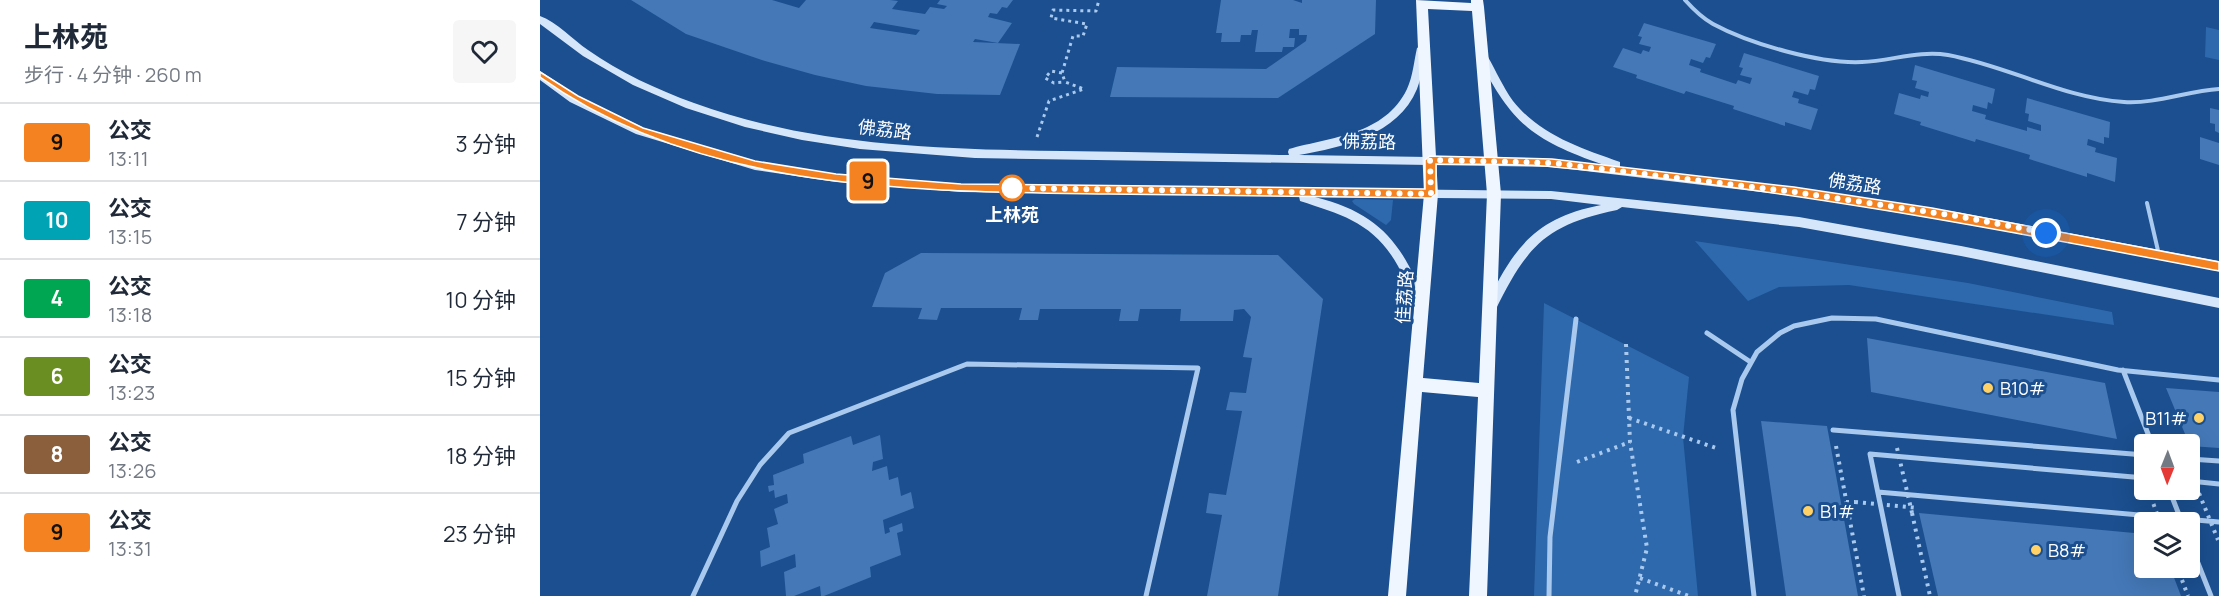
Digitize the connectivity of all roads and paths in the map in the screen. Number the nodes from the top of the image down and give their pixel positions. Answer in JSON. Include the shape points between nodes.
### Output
{"nodes":[{"id":1,"x":1099,"y":0,"type":"edge"},
{"id":2,"x":1685,"y":0,"type":"edge"},
{"id":3,"x":1422,"y":3,"type":"edge"},
{"id":4,"x":1478,"y":4,"type":"edge"},
{"id":5,"x":540,"y":19,"type":"edge"},
{"id":6,"x":1423,"y":44,"type":"junction"},
{"id":7,"x":1482,"y":55,"type":"junction"},
{"id":8,"x":1062,"y":73,"type":"junction"},
{"id":9,"x":540,"y":75,"type":"edge"},
{"id":10,"x":1065,"y":82,"type":"junction"},
{"id":11,"x":2219,"y":89,"type":"edge"},
{"id":12,"x":1031,"y":155,"type":"junction"},
{"id":13,"x":1262,"y":158,"type":"junction"},
{"id":14,"x":1430,"y":160,"type":"junction"},
{"id":15,"x":1492,"y":161,"type":"junction"},
{"id":16,"x":1661,"y":177,"type":"junction"},
{"id":17,"x":1274,"y":192,"type":"junction"},
{"id":18,"x":1431,"y":194,"type":"junction"},
{"id":19,"x":1494,"y":194,"type":"junction"},
{"id":20,"x":2147,"y":203,"type":"dead end"},
{"id":21,"x":1634,"y":204,"type":"junction"},
{"id":22,"x":2159,"y":255,"type":"junction"},
{"id":23,"x":2219,"y":266,"type":"edge"},
{"id":24,"x":2219,"y":303,"type":"edge"},
{"id":25,"x":1422,"y":311,"type":"junction"},
{"id":26,"x":1490,"y":311,"type":"junction"},
{"id":27,"x":1576,"y":319,"type":"dead end"},
{"id":28,"x":1707,"y":333,"type":"dead end"},
{"id":29,"x":1626,"y":344,"type":"dead end"},
{"id":30,"x":1749,"y":361,"type":"junction"},
{"id":31,"x":2123,"y":370,"type":"junction"},
{"id":32,"x":2219,"y":380,"type":"edge"},
{"id":33,"x":1416,"y":384,"type":"junction"},
{"id":34,"x":1486,"y":391,"type":"junction"},
{"id":35,"x":1629,"y":418,"type":"junction"},
{"id":36,"x":1833,"y":430,"type":"joint"},
{"id":37,"x":2148,"y":434,"type":"edge"},
{"id":38,"x":1630,"y":442,"type":"junction"},
{"id":39,"x":1897,"y":448,"type":"dead end"},
{"id":40,"x":2134,"y":454,"type":"edge"},
{"id":41,"x":1736,"y":455,"type":"junction"},
{"id":42,"x":2200,"y":460,"type":"edge"},
{"id":43,"x":2219,"y":461,"type":"edge"},
{"id":44,"x":1557,"y":469,"type":"junction"},
{"id":45,"x":2134,"y":478,"type":"edge"},
{"id":46,"x":2200,"y":482,"type":"edge"},
{"id":47,"x":2219,"y":484,"type":"edge"},
{"id":48,"x":1878,"y":492,"type":"junction"},
{"id":49,"x":2200,"y":496,"type":"edge"},
{"id":50,"x":1846,"y":502,"type":"junction"},
{"id":51,"x":1918,"y":508,"type":"dead end"},
{"id":52,"x":1911,"y":510,"type":"junction"},
{"id":53,"x":2134,"y":516,"type":"edge"},
{"id":54,"x":2200,"y":521,"type":"edge"},
{"id":55,"x":2219,"y":522,"type":"edge"},
{"id":56,"x":2218,"y":540,"type":"edge"},
{"id":57,"x":2200,"y":568,"type":"edge"},
{"id":58,"x":1640,"y":578,"type":"junction"},
{"id":59,"x":1864,"y":594,"type":"edge"},
{"id":60,"x":693,"y":596,"type":"edge"},
{"id":61,"x":1146,"y":596,"type":"edge"},
{"id":62,"x":1397,"y":596,"type":"edge"},
{"id":63,"x":1478,"y":596,"type":"edge"},
{"id":64,"x":1549,"y":596,"type":"edge"},
{"id":65,"x":1635,"y":596,"type":"edge"},
{"id":66,"x":1689,"y":596,"type":"edge"},
{"id":67,"x":1754,"y":596,"type":"edge"},
{"id":68,"x":1899,"y":596,"type":"edge"},
{"id":69,"x":1930,"y":596,"type":"edge"},
{"id":70,"x":2211,"y":596,"type":"edge"}],
"edges":[{"from":1,"to":8,"type":"path","via":[[1096,11],[1053,10],[1051,18],[1087,24],[1083,36],[1073,36]]},
{"from":2,"to":11,"type":"lane","via":[[1701,16],[1724,29],[1829,60],[1869,62],[1904,54],[1940,54],[2122,102],[2154,102]]},
{"from":3,"to":4,"type":"main road"},
{"from":3,"to":6,"type":"main road","name":"佳荔路"},
{"from":4,"to":7,"type":"main road"},
{"from":5,"to":12,"type":"main road","name":"佛荔路","via":[[569,44],[611,70],[732,119],[781,131],[902,150]]},
{"from":6,"to":13,"type":"main road","via":[[1411,92],[1381,124],[1368,133],[1328,146]]},
{"from":6,"to":14,"type":"main road","name":"佳荔路"},
{"from":7,"to":15,"type":"main road"},
{"from":7,"to":16,"type":"main road","via":[[1497,88],[1527,124],[1561,145]]},
{"from":8,"to":10,"type":"path"},
{"from":8,"to":10,"type":"path","via":[[1051,71],[1045,78],[1053,83]]},
{"from":9,"to":17,"type":"main road","via":[[574,99],[640,131],[767,167],[836,178],[922,186]]},
{"from":10,"to":12,"type":"path","via":[[1084,89],[1055,95],[1047,102]]},
{"from":12,"to":13,"type":"main road","name":"佛荔路"},
{"from":13,"to":14,"type":"main road","name":"佛荔路"},
{"from":14,"to":15,"type":"main road","name":"佛荔路"},
{"from":14,"to":18,"type":"main road","name":"佳荔路"},
{"from":15,"to":16,"type":"main road","name":"佛荔路","via":[[1552,163]]},
{"from":15,"to":19,"type":"main road"},
{"from":16,"to":22,"type":"main road","name":"佛荔路","via":[[1956,216]]},
{"from":17,"to":18,"type":"main road"},
{"from":17,"to":25,"type":"main road","via":[[1326,202],[1374,227],[1403,260]]},
{"from":18,"to":19,"type":"main road"},
{"from":18,"to":25,"type":"main road","name":"佳荔路"},
{"from":19,"to":21,"type":"main road","via":[[1551,195]]},
{"from":19,"to":26,"type":"main road"},
{"from":20,"to":22,"type":"lane"},
{"from":21,"to":24,"type":"main road","via":[[1811,224]]},
{"from":21,"to":26,"type":"main road","via":[[1568,218],[1534,238],[1507,273]]},
{"from":22,"to":23,"type":"main road","name":"佛荔路"},
{"from":25,"to":33,"type":"main road","name":"佳荔路"},
{"from":26,"to":34,"type":"main road"},
{"from":27,"to":44,"type":"lane"},
{"from":28,"to":30,"type":"lane"},
{"from":29,"to":35,"type":"path"},
{"from":30,"to":31,"type":"lane","via":[[1769,339],[1788,328],[1810,321],[1858,318]]},
{"from":30,"to":41,"type":"lane","via":[[1736,389],[1733,410]]},
{"from":31,"to":32,"type":"lane"},
{"from":31,"to":37,"type":"lane"},
{"from":33,"to":34,"type":"main road"},
{"from":33,"to":62,"type":"main road","name":"佳荔路"},
{"from":34,"to":63,"type":"main road"},
{"from":35,"to":38,"type":"path"},
{"from":35,"to":41,"type":"path"},
{"from":36,"to":40,"type":"lane","bridge":true},
{"from":36,"to":50,"type":"path"},
{"from":38,"to":44,"type":"path"},
{"from":38,"to":58,"type":"path","via":[[1647,548]]},
{"from":39,"to":52,"type":"path","bridge":true},
{"from":41,"to":67,"type":"lane"},
{"from":42,"to":43,"type":"lane"},
{"from":44,"to":64,"type":"lane"},
{"from":45,"to":48,"type":"lane","via":[[1870,454]]},
{"from":46,"to":47,"type":"lane"},
{"from":48,"to":53,"type":"lane"},
{"from":48,"to":68,"type":"lane"},
{"from":49,"to":56,"type":"path","bridge":true},
{"from":50,"to":52,"type":"path","bridge":true},
{"from":50,"to":59,"type":"path"},
{"from":51,"to":52,"type":"path","bridge":true},
{"from":52,"to":69,"type":"path"},
{"from":54,"to":55,"type":"lane"},
{"from":57,"to":70,"type":"lane"},
{"from":58,"to":65,"type":"path"},
{"from":58,"to":66,"type":"path"},
{"from":60,"to":61,"type":"lane","via":[[737,501],[760,465],[789,433],[967,364],[1198,368]]}]}
